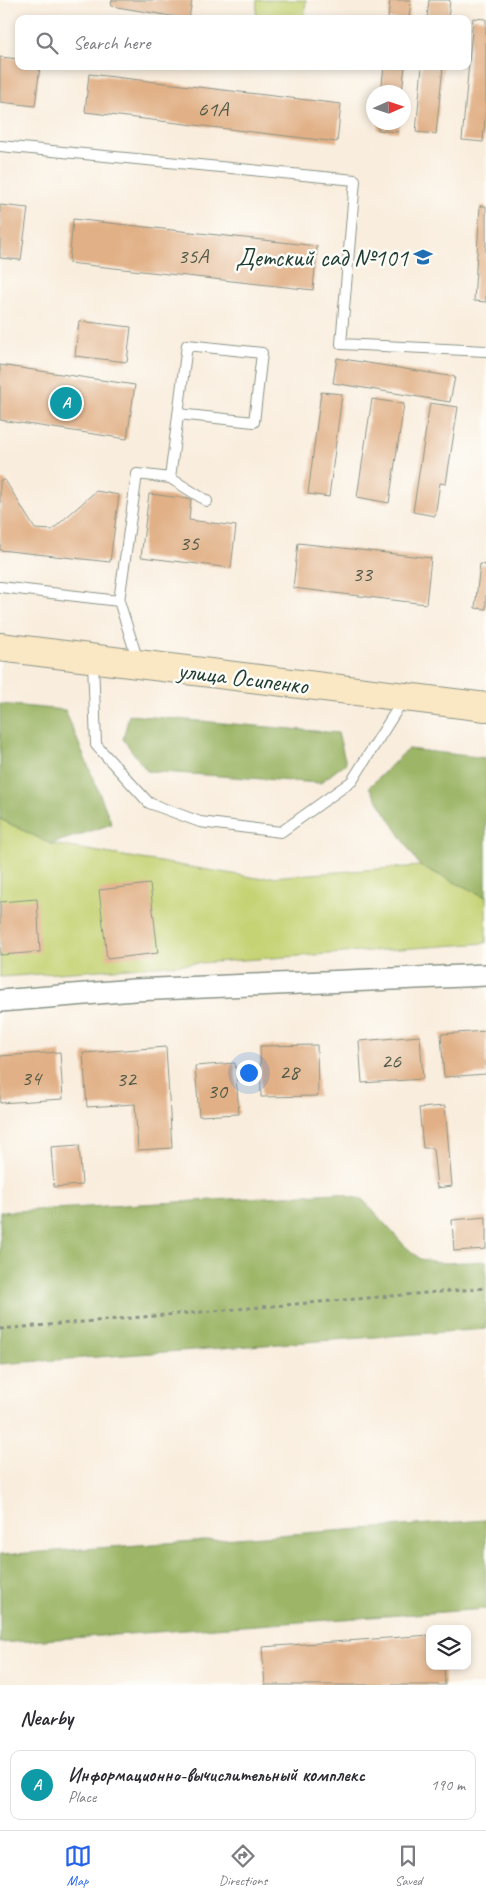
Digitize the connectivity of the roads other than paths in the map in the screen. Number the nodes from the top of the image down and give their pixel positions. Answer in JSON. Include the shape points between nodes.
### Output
{"nodes":[{"id":1,"x":0,"y":146,"type":"edge"},
{"id":2,"x":486,"y":351,"type":"edge"},
{"id":3,"x":178,"y":414,"type":"junction"},
{"id":4,"x":170,"y":478,"type":"junction"},
{"id":5,"x":207,"y":501,"type":"dead end"},
{"id":6,"x":0,"y":587,"type":"edge"},
{"id":7,"x":119,"y":601,"type":"junction"},
{"id":8,"x":0,"y":647,"type":"edge"},
{"id":9,"x":92,"y":658,"type":"junction"},
{"id":10,"x":140,"y":664,"type":"junction"},
{"id":11,"x":404,"y":697,"type":"junction"},
{"id":12,"x":486,"y":707,"type":"edge"},
{"id":13,"x":486,"y":975,"type":"edge"},
{"id":14,"x":0,"y":1001,"type":"edge"}],
"edges":[{"from":1,"to":2,"type":"lane","via":[[355,180],[340,344]]},
{"from":3,"to":3,"type":"lane","via":[[187,345],[262,354],[254,422]]},
{"from":3,"to":4,"type":"lane"},
{"from":4,"to":5,"type":"lane"},
{"from":4,"to":7,"type":"lane","via":[[137,474]]},
{"from":6,"to":7,"type":"lane"},
{"from":7,"to":10,"type":"lane"},
{"from":8,"to":9,"type":"main road","name":"улица Осипенко"},
{"from":9,"to":10,"type":"main road","name":"улица Осипенко"},
{"from":9,"to":11,"type":"lane","via":[[96,745],[149,803],[200,822],[281,832],[352,781]]},
{"from":10,"to":11,"type":"main road","name":"улица Осипенко"},
{"from":11,"to":12,"type":"main road","name":"улица Осипенко"},
{"from":13,"to":14,"type":"street","via":[[134,990]]}]}
